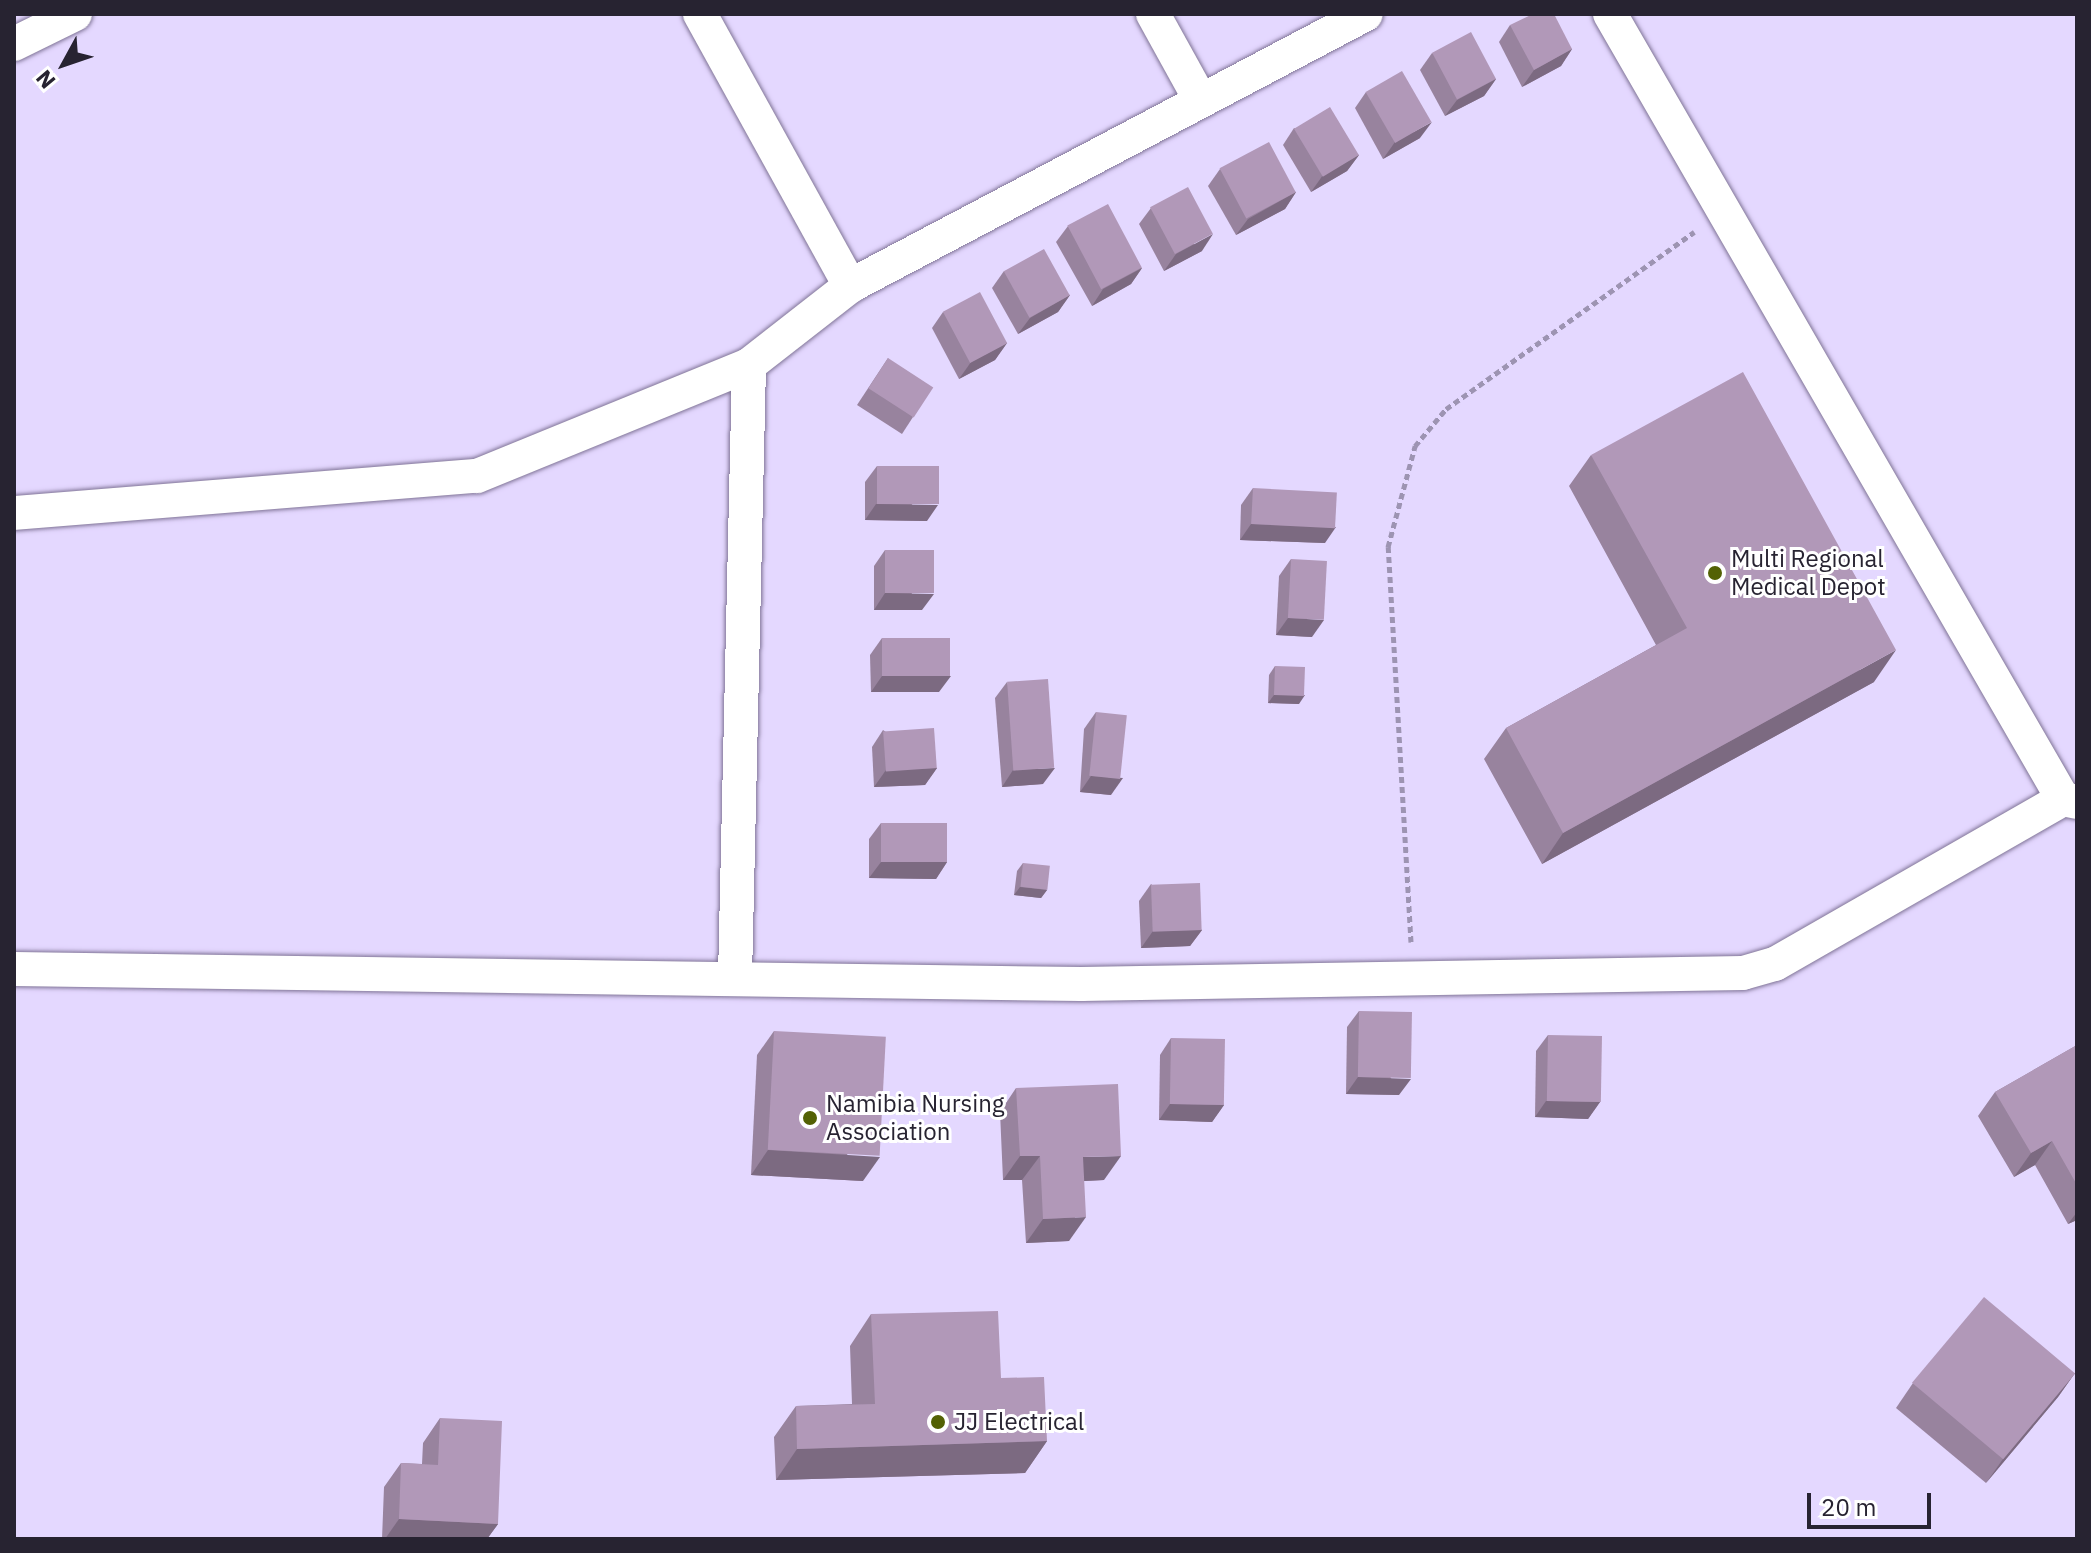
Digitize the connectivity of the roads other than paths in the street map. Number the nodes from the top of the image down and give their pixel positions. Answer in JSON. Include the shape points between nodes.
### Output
{"nodes":[{"id":1,"x":75,"y":14,"type":"edge"},
{"id":2,"x":700,"y":14,"type":"edge"},
{"id":3,"x":1153,"y":14,"type":"edge"},
{"id":4,"x":1366,"y":14,"type":"edge"},
{"id":5,"x":1610,"y":14,"type":"edge"},
{"id":6,"x":14,"y":44,"type":"edge"},
{"id":7,"x":1201,"y":101,"type":"junction"},
{"id":8,"x":850,"y":286,"type":"junction"},
{"id":9,"x":749,"y":365,"type":"junction"},
{"id":10,"x":14,"y":513,"type":"edge"},
{"id":11,"x":2070,"y":800,"type":"edge"},
{"id":12,"x":14,"y":969,"type":"edge"},
{"id":13,"x":735,"y":978,"type":"junction"}],
"edges":[{"from":1,"to":6,"type":"street"},
{"from":2,"to":8,"type":"street"},
{"from":3,"to":7,"type":"street"},
{"from":4,"to":7,"type":"street"},
{"from":5,"to":11,"type":"street","via":[[1719,214]]},
{"from":7,"to":8,"type":"street"},
{"from":8,"to":9,"type":"street"},
{"from":9,"to":10,"type":"street","via":[[477,476]]},
{"from":9,"to":13,"type":"street"},
{"from":11,"to":13,"type":"street","via":[[1760,971],[1413,983]]},
{"from":12,"to":13,"type":"street"}]}
